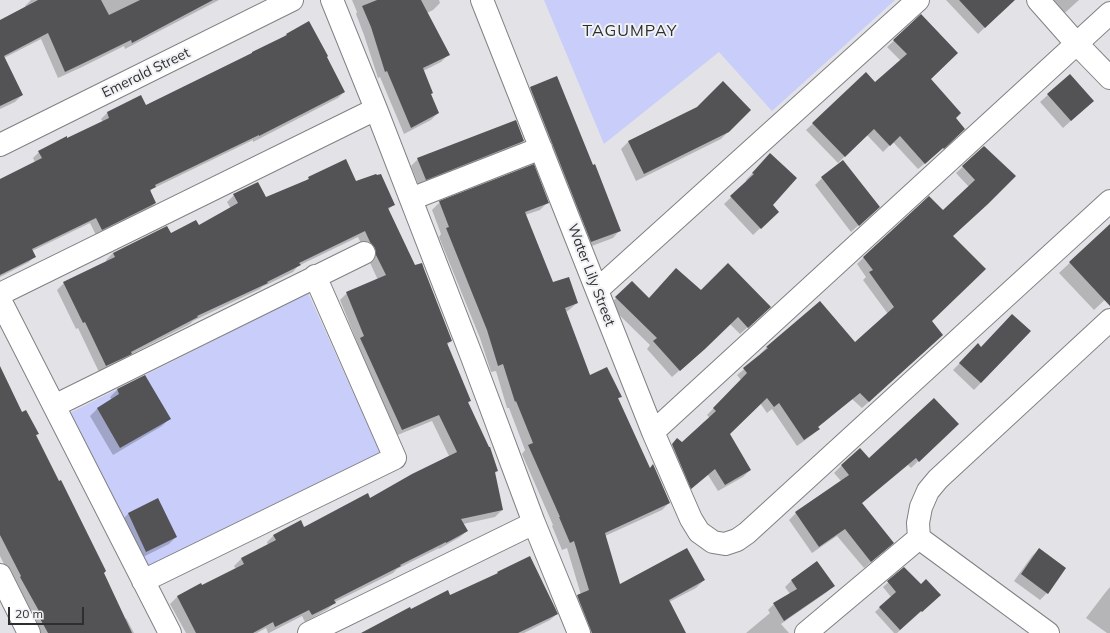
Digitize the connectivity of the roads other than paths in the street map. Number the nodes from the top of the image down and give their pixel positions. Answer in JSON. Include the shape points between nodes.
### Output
{"nodes":[{"id":1,"x":292,"y":0,"type":"edge"},
{"id":2,"x":332,"y":0,"type":"edge"},
{"id":3,"x":482,"y":0,"type":"edge"},
{"id":4,"x":918,"y":0,"type":"edge"},
{"id":5,"x":1038,"y":0,"type":"edge"},
{"id":6,"x":1110,"y":13,"type":"edge"},
{"id":7,"x":1076,"y":44,"type":"junction"},
{"id":8,"x":1110,"y":78,"type":"edge"},
{"id":9,"x":376,"y":109,"type":"junction"},
{"id":10,"x":0,"y":145,"type":"edge"},
{"id":11,"x":542,"y":148,"type":"junction"},
{"id":12,"x":411,"y":199,"type":"junction"},
{"id":13,"x":1110,"y":201,"type":"edge"},
{"id":14,"x":364,"y":253,"type":"dead end"},
{"id":15,"x":316,"y":276,"type":"junction"},
{"id":16,"x":597,"y":290,"type":"junction"},
{"id":17,"x":0,"y":294,"type":"edge"},
{"id":18,"x":0,"y":300,"type":"edge"},
{"id":19,"x":1110,"y":320,"type":"edge"},
{"id":20,"x":54,"y":406,"type":"junction"},
{"id":21,"x":654,"y":432,"type":"junction"},
{"id":22,"x":534,"y":523,"type":"junction"},
{"id":23,"x":919,"y":538,"type":"junction"},
{"id":24,"x":0,"y":575,"type":"edge"},
{"id":25,"x":143,"y":581,"type":"junction"},
{"id":26,"x":29,"y":633,"type":"edge"},
{"id":27,"x":170,"y":633,"type":"edge"},
{"id":28,"x":310,"y":633,"type":"edge"},
{"id":29,"x":579,"y":633,"type":"edge"},
{"id":30,"x":806,"y":633,"type":"edge"},
{"id":31,"x":1048,"y":633,"type":"edge"}],
"edges":[{"from":1,"to":10,"type":"street","name":"Emerald Street"},
{"from":2,"to":9,"type":"street"},
{"from":3,"to":11,"type":"street","name":"Water Lily Street"},
{"from":4,"to":16,"type":"street"},
{"from":5,"to":7,"type":"street"},
{"from":6,"to":7,"type":"street"},
{"from":7,"to":8,"type":"street"},
{"from":7,"to":21,"type":"street"},
{"from":9,"to":12,"type":"street"},
{"from":9,"to":17,"type":"street"},
{"from":11,"to":12,"type":"street"},
{"from":11,"to":16,"type":"street","name":"Water Lily Street"},
{"from":12,"to":22,"type":"street"},
{"from":13,"to":21,"type":"street","name":"Water Lily Street","via":[[737,540],[725,544],[713,542],[699,532]]},
{"from":14,"to":15,"type":"street"},
{"from":15,"to":20,"type":"street"},
{"from":15,"to":25,"type":"street","via":[[395,458]]},
{"from":16,"to":21,"type":"street","name":"Water Lily Street"},
{"from":18,"to":20,"type":"street"},
{"from":19,"to":23,"type":"street","via":[[938,478],[921,506]]},
{"from":20,"to":25,"type":"street"},
{"from":22,"to":28,"type":"street"},
{"from":22,"to":29,"type":"street"},
{"from":23,"to":30,"type":"street"},
{"from":23,"to":31,"type":"street"},
{"from":24,"to":26,"type":"street"},
{"from":25,"to":27,"type":"street"}]}
